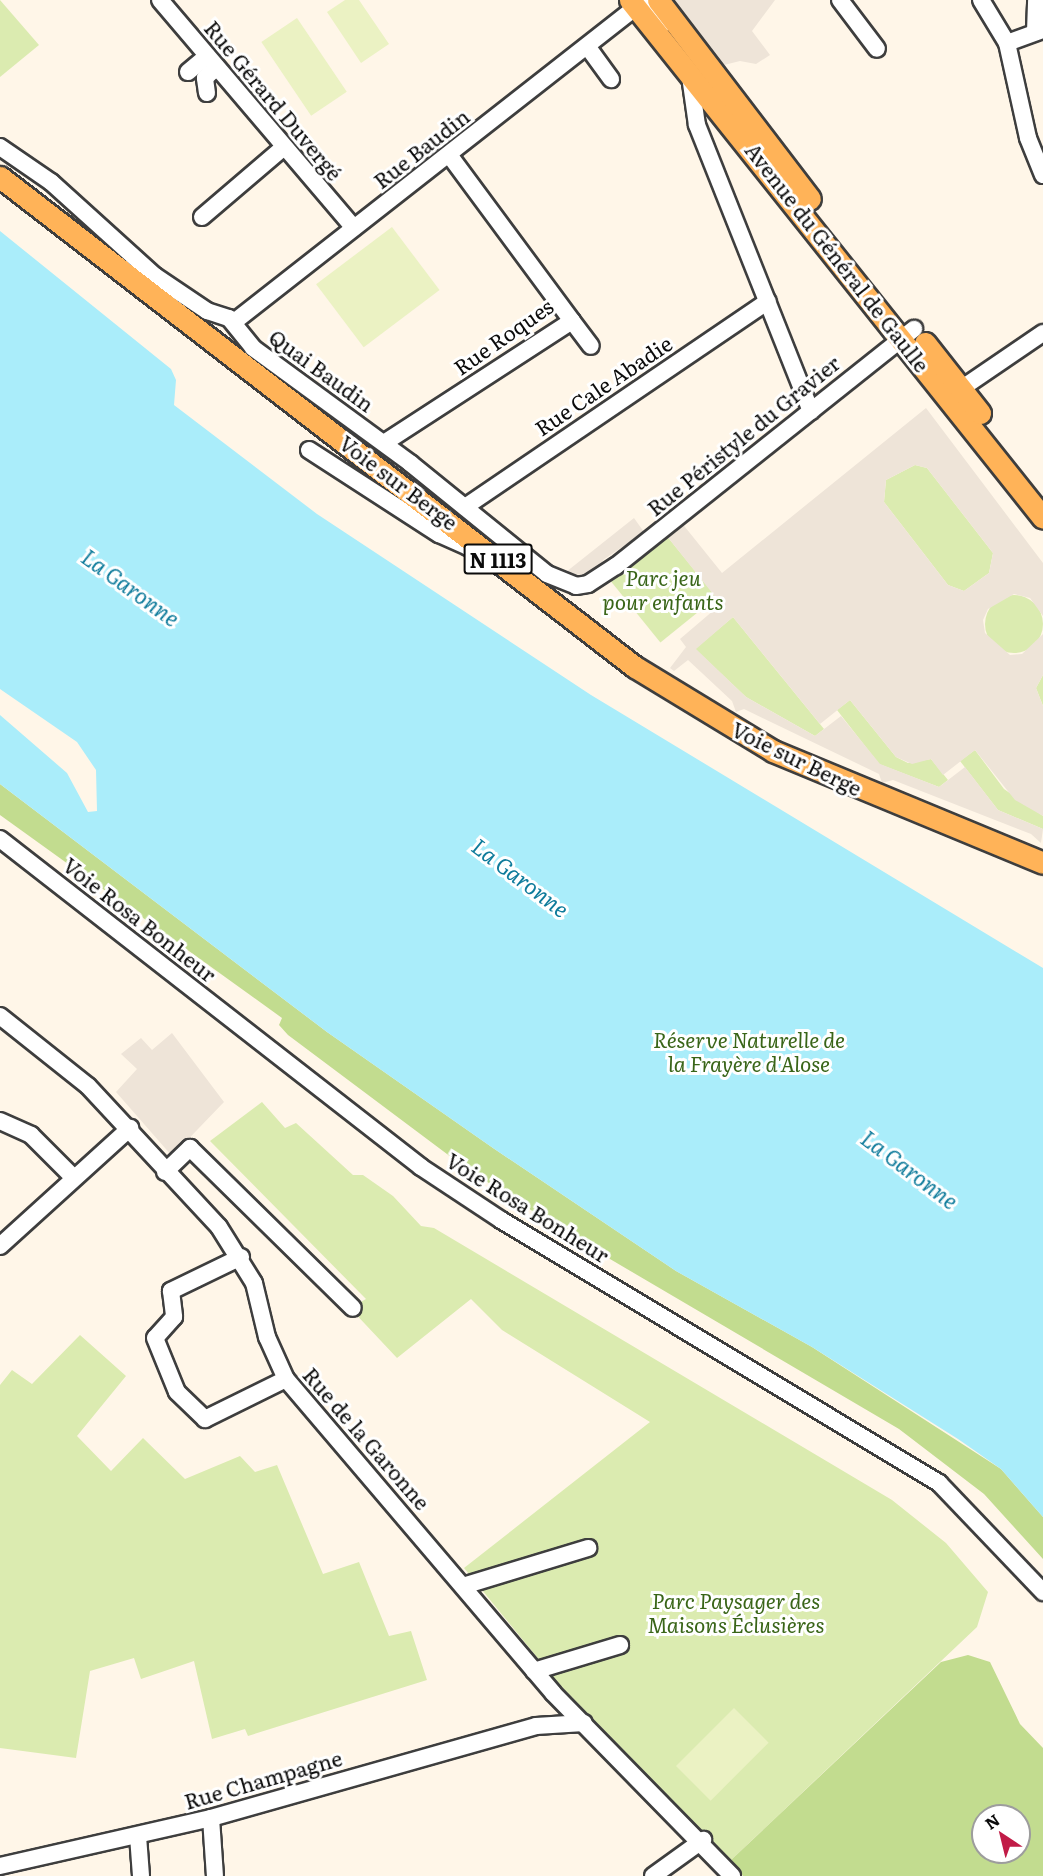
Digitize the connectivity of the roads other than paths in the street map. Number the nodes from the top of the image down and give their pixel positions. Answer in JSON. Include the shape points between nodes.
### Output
{"nodes":[{"id":1,"x":160,"y":0,"type":"edge"},
{"id":2,"x":658,"y":0,"type":"edge"},
{"id":3,"x":840,"y":0,"type":"edge"},
{"id":4,"x":981,"y":0,"type":"edge"},
{"id":5,"x":1036,"y":0,"type":"edge"},
{"id":6,"x":633,"y":4,"type":"edge"},
{"id":7,"x":1040,"y":31,"type":"edge"},
{"id":8,"x":1007,"y":43,"type":"junction"},
{"id":9,"x":587,"y":45,"type":"junction"},
{"id":10,"x":694,"y":45,"type":"junction"},
{"id":11,"x":877,"y":49,"type":"dead end"},
{"id":12,"x":212,"y":61,"type":"junction"},
{"id":13,"x":689,"y":70,"type":"junction"},
{"id":14,"x":188,"y":72,"type":"dead end"},
{"id":15,"x":611,"y":79,"type":"dead end"},
{"id":16,"x":207,"y":93,"type":"dead end"},
{"id":17,"x":0,"y":147,"type":"edge"},
{"id":18,"x":284,"y":147,"type":"junction"},
{"id":19,"x":449,"y":155,"type":"junction"},
{"id":20,"x":1043,"y":175,"type":"edge"},
{"id":21,"x":0,"y":177,"type":"edge"},
{"id":22,"x":202,"y":217,"type":"dead end"},
{"id":23,"x":354,"y":228,"type":"junction"},
{"id":24,"x":768,"y":301,"type":"junction"},
{"id":25,"x":572,"y":321,"type":"junction"},
{"id":26,"x":234,"y":322,"type":"junction"},
{"id":27,"x":908,"y":333,"type":"junction"},
{"id":28,"x":1043,"y":333,"type":"edge"},
{"id":29,"x":591,"y":346,"type":"dead end"},
{"id":30,"x":955,"y":393,"type":"junction"},
{"id":31,"x":811,"y":411,"type":"junction"},
{"id":32,"x":384,"y":443,"type":"junction"},
{"id":33,"x":309,"y":450,"type":"dead end"},
{"id":34,"x":1043,"y":494,"type":"edge"},
{"id":35,"x":465,"y":507,"type":"junction"},
{"id":36,"x":1043,"y":518,"type":"edge"},
{"id":37,"x":479,"y":542,"type":"junction"},
{"id":38,"x":601,"y":576,"type":"joint"},
{"id":39,"x":0,"y":839,"type":"edge"},
{"id":40,"x":1040,"y":866,"type":"edge"},
{"id":41,"x":0,"y":1016,"type":"edge"},
{"id":42,"x":0,"y":1121,"type":"edge"},
{"id":43,"x":130,"y":1128,"type":"junction"},
{"id":44,"x":165,"y":1172,"type":"junction"},
{"id":45,"x":73,"y":1178,"type":"junction"},
{"id":46,"x":0,"y":1246,"type":"edge"},
{"id":47,"x":241,"y":1257,"type":"junction"},
{"id":48,"x":353,"y":1308,"type":"dead end"},
{"id":49,"x":286,"y":1380,"type":"junction"},
{"id":50,"x":588,"y":1548,"type":"dead end"},
{"id":51,"x":463,"y":1586,"type":"junction"},
{"id":52,"x":1043,"y":1592,"type":"edge"},
{"id":53,"x":620,"y":1645,"type":"dead end"},
{"id":54,"x":534,"y":1671,"type":"junction"},
{"id":55,"x":554,"y":1693,"type":"junction"},
{"id":56,"x":584,"y":1723,"type":"junction"},
{"id":57,"x":536,"y":1726,"type":"junction"},
{"id":58,"x":211,"y":1818,"type":"junction"},
{"id":59,"x":138,"y":1836,"type":"junction"},
{"id":60,"x":703,"y":1840,"type":"junction"},
{"id":61,"x":0,"y":1866,"type":"edge"},
{"id":62,"x":141,"y":1876,"type":"edge"},
{"id":63,"x":215,"y":1876,"type":"edge"},
{"id":64,"x":653,"y":1876,"type":"edge"},
{"id":65,"x":732,"y":1876,"type":"edge"}],
"edges":[{"from":1,"to":12,"type":"street","name":"Rue Gérard Duvergé"},
{"from":2,"to":10,"type":"main road","name":"Avenue du Général de Gaulle"},
{"from":3,"to":11,"type":"street"},
{"from":4,"to":8,"type":"street"},
{"from":5,"to":7,"type":"street"},
{"from":6,"to":9,"type":"street","name":"Rue Baudin"},
{"from":6,"to":10,"type":"street","via":[[649,5],[676,36]]},
{"from":6,"to":13,"type":"main road","name":"Avenue du Général de Gaulle"},
{"from":7,"to":8,"type":"street"},
{"from":8,"to":20,"type":"street","via":[[1028,138]]},
{"from":9,"to":15,"type":"street"},
{"from":9,"to":19,"type":"street","name":"Rue Baudin"},
{"from":10,"to":27,"type":"main road","name":"Avenue du Général de Gaulle"},
{"from":12,"to":14,"type":"street"},
{"from":12,"to":16,"type":"street","via":[[205,78]]},
{"from":12,"to":18,"type":"street","name":"Rue Gérard Duvergé"},
{"from":13,"to":24,"type":"street","via":[[697,125]]},
{"from":13,"to":27,"type":"main road","name":"Avenue du Général de Gaulle"},
{"from":17,"to":26,"type":"street","via":[[51,182],[154,276],[207,311]]},
{"from":18,"to":22,"type":"street"},
{"from":18,"to":23,"type":"street","name":"Rue Gérard Duvergé"},
{"from":19,"to":23,"type":"street","name":"Rue Baudin"},
{"from":19,"to":25,"type":"street","name":"Rue Roques"},
{"from":21,"to":37,"type":"main road","name":"Voie sur Berge","number":"N 1113"},
{"from":23,"to":26,"type":"street","name":"Rue Baudin"},
{"from":24,"to":31,"type":"street"},
{"from":24,"to":35,"type":"street","name":"Rue Cale Abadie"},
{"from":25,"to":29,"type":"street"},
{"from":25,"to":32,"type":"street","name":"Rue Roques"},
{"from":26,"to":32,"type":"street","name":"Quai Baudin","via":[[253,348]]},
{"from":27,"to":30,"type":"main road","name":"Avenue du Général de Gaulle"},
{"from":27,"to":31,"type":"street","name":"Rue Péristyle du Gravier"},
{"from":28,"to":30,"type":"street"},
{"from":30,"to":34,"type":"main road","name":"Avenue du Général de Gaulle"},
{"from":30,"to":36,"type":"main road","name":"Avenue du Général de Gaulle"},
{"from":31,"to":38,"type":"street","name":"Rue Péristyle du Gravier"},
{"from":32,"to":35,"type":"street","name":"Quai Baudin"},
{"from":33,"to":37,"type":"street","via":[[439,534],[468,547]]},
{"from":35,"to":38,"type":"street","name":"Quai Baudin","via":[[547,574],[576,586]]},
{"from":37,"to":40,"type":"main road","name":"Voie sur Berge","number":"N 1113","via":[[634,667],[719,720],[865,791]]},
{"from":39,"to":52,"type":"street","name":"Voie Rosa Bonheur","via":[[421,1167],[501,1220],[939,1483]]},
{"from":41,"to":43,"type":"street","name":"Rue de la Garonne","via":[[88,1086]]},
{"from":42,"to":45,"type":"street","via":[[31,1135]]},
{"from":43,"to":44,"type":"street","name":"Rue de la Garonne"},
{"from":43,"to":45,"type":"street"},
{"from":44,"to":47,"type":"street","name":"Rue de la Garonne"},
{"from":44,"to":48,"type":"street","via":[[190,1148]]},
{"from":45,"to":46,"type":"street"},
{"from":47,"to":49,"type":"street","name":"Rue de la Garonne"},
{"from":47,"to":49,"type":"street","via":[[171,1291],[174,1317],[155,1338],[177,1392],[205,1419]]},
{"from":49,"to":51,"type":"street","name":"Rue de la Garonne"},
{"from":50,"to":51,"type":"street"},
{"from":51,"to":54,"type":"street","name":"Rue de la Garonne"},
{"from":53,"to":54,"type":"street"},
{"from":54,"to":55,"type":"street","name":"Rue de la Garonne"},
{"from":55,"to":56,"type":"street","name":"Rue de la Garonne"},
{"from":55,"to":57,"type":"street","via":[[549,1710]]},
{"from":56,"to":57,"type":"street","name":"Rue Champagne"},
{"from":56,"to":60,"type":"street","name":"Rue de la Garonne"},
{"from":57,"to":58,"type":"street","name":"Rue Champagne"},
{"from":58,"to":59,"type":"street","name":"Rue Champagne"},
{"from":58,"to":63,"type":"street"},
{"from":59,"to":61,"type":"street","name":"Rue Champagne"},
{"from":59,"to":62,"type":"street"},
{"from":60,"to":64,"type":"street"},
{"from":60,"to":65,"type":"street","name":"Rue de la Garonne"}]}
